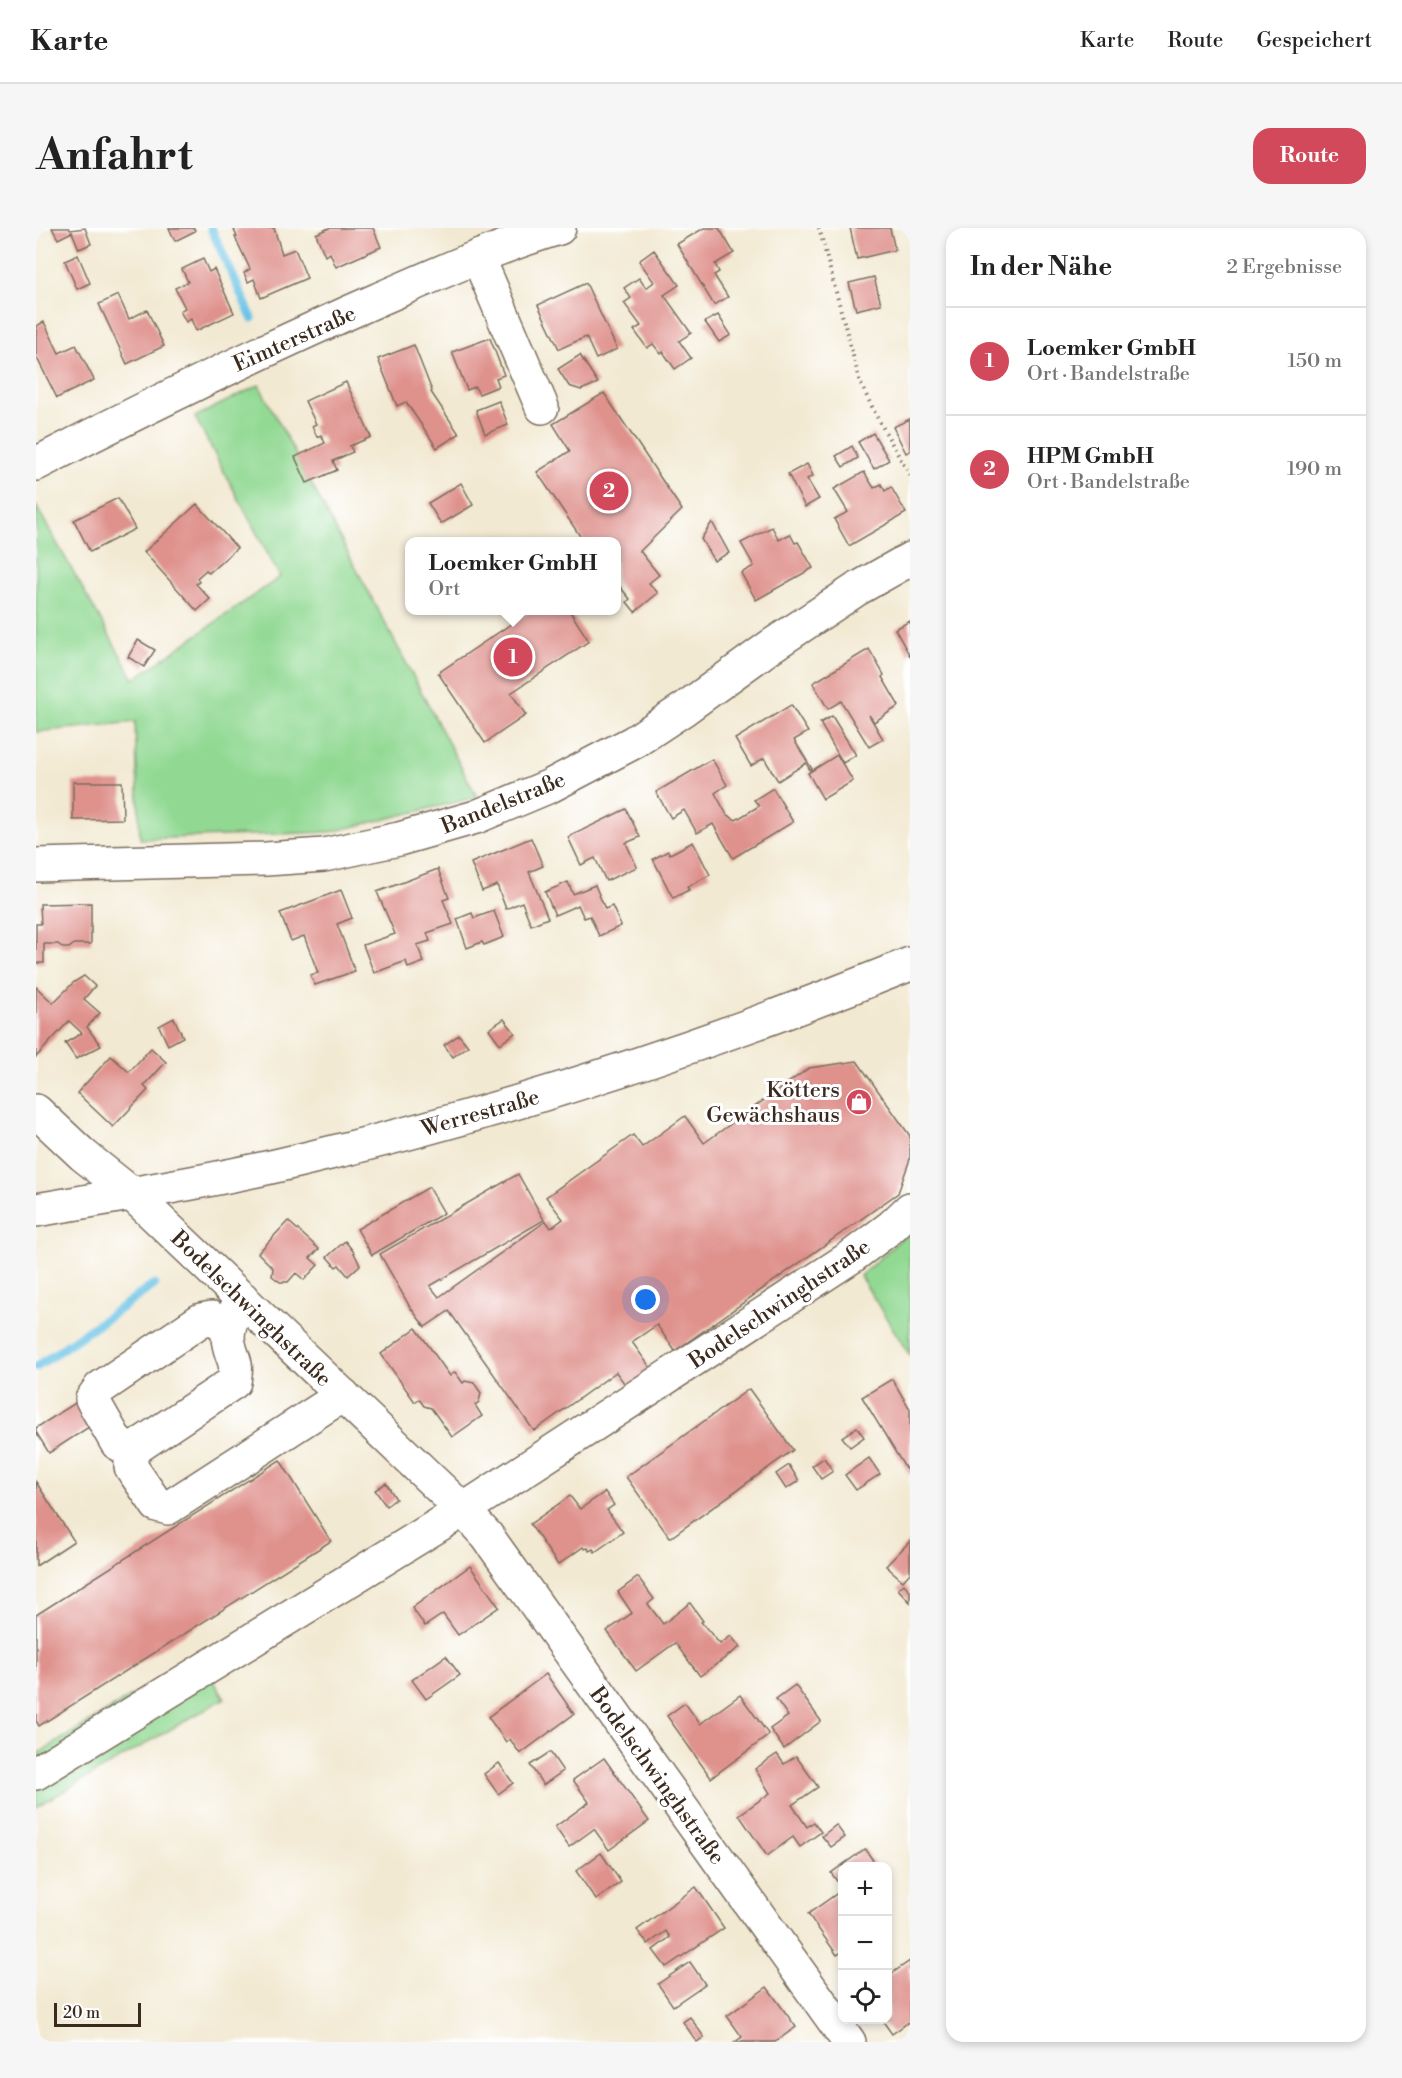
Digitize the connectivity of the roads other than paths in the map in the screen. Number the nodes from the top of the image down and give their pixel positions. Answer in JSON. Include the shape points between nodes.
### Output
{"nodes":[{"id":1,"x":538,"y":231,"type":"edge"},
{"id":2,"x":478,"y":257,"type":"junction"},
{"id":3,"x":542,"y":407,"type":"dead end"},
{"id":4,"x":36,"y":464,"type":"edge"},
{"id":5,"x":910,"y":559,"type":"edge"},
{"id":6,"x":36,"y":866,"type":"edge"},
{"id":7,"x":910,"y":964,"type":"edge"},
{"id":8,"x":36,"y":1112,"type":"edge"},
{"id":9,"x":132,"y":1194,"type":"junction"},
{"id":10,"x":910,"y":1209,"type":"edge"},
{"id":11,"x":36,"y":1210,"type":"edge"},
{"id":12,"x":235,"y":1312,"type":"junction"},
{"id":13,"x":343,"y":1395,"type":"junction"},
{"id":14,"x":131,"y":1451,"type":"junction"},
{"id":15,"x":463,"y":1510,"type":"junction"},
{"id":16,"x":36,"y":1773,"type":"edge"},
{"id":17,"x":849,"y":2042,"type":"edge"}],
"edges":[{"from":1,"to":2,"type":"street","name":"Eimterstraße"},
{"from":2,"to":3,"type":"street"},
{"from":2,"to":4,"type":"street","name":"Eimterstraße","via":[[202,379]]},
{"from":5,"to":6,"type":"street","name":"Bandelstraße","via":[[771,646],[634,742],[550,786],[476,817],[324,855]]},
{"from":7,"to":9,"type":"street","name":"Werrestraße","via":[[677,1052],[449,1121],[300,1161]]},
{"from":8,"to":9,"type":"street","name":"Bodelschwinghstraße"},
{"from":9,"to":11,"type":"street","name":"Werrestraße"},
{"from":9,"to":12,"type":"street","name":"Bodelschwinghstraße"},
{"from":10,"to":15,"type":"street","name":"Bodelschwinghstraße","via":[[851,1257]]},
{"from":12,"to":13,"type":"street","name":"Bodelschwinghstraße"},
{"from":12,"to":14,"type":"street","via":[[228,1343],[237,1366],[234,1382]]},
{"from":12,"to":14,"type":"street","via":[[201,1320],[100,1388],[92,1399],[96,1408],[117,1443]]},
{"from":13,"to":14,"type":"street","via":[[168,1508],[157,1505],[131,1467]]},
{"from":13,"to":15,"type":"street","name":"Bodelschwinghstraße"},
{"from":15,"to":16,"type":"street","name":"Bodelschwinghstraße"},
{"from":15,"to":17,"type":"street","name":"Bodelschwinghstraße","via":[[487,1536]]}]}
